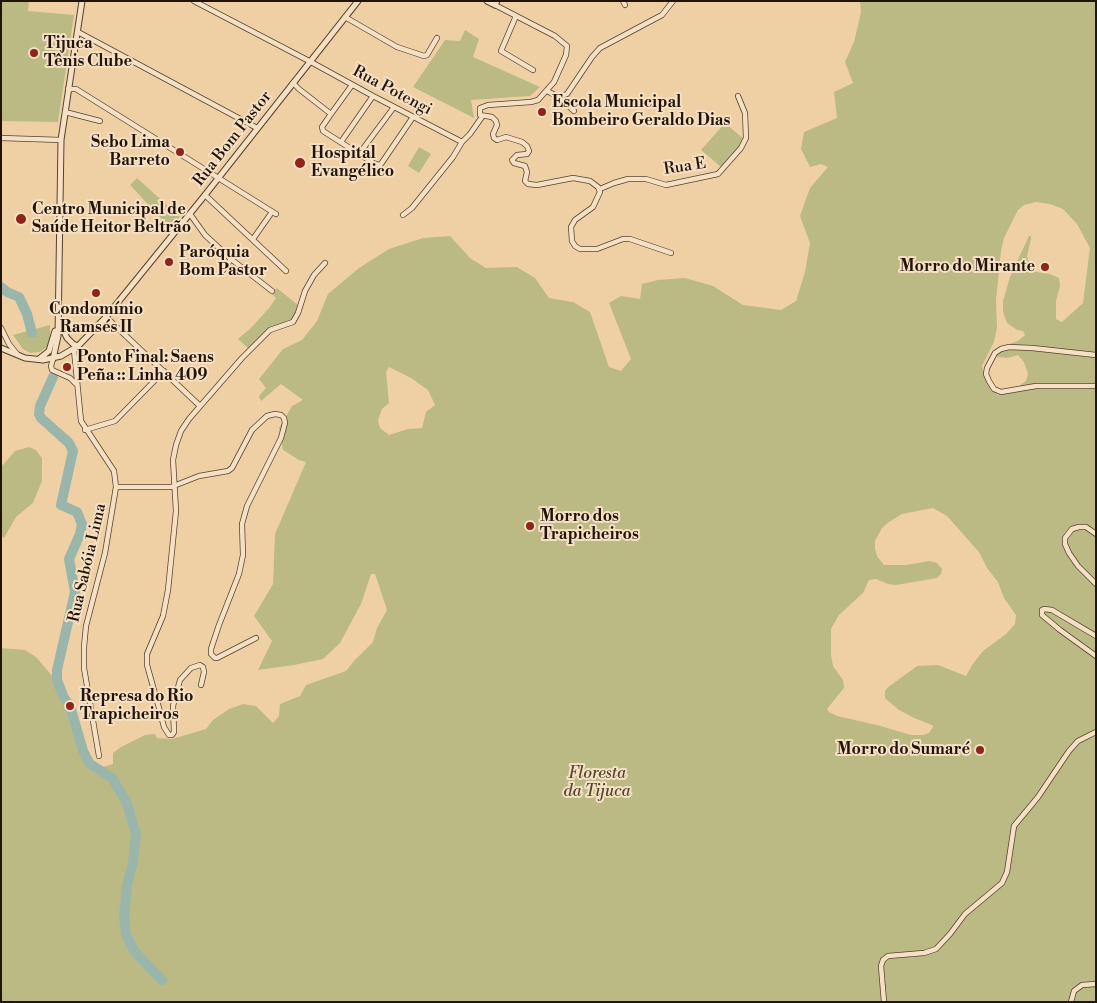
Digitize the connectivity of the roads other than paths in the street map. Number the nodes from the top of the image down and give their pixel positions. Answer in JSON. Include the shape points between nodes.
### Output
{"nodes":[{"id":1,"x":82,"y":1,"type":"edge"},
{"id":2,"x":194,"y":1,"type":"edge"},
{"id":3,"x":358,"y":1,"type":"edge"},
{"id":4,"x":487,"y":1,"type":"edge"},
{"id":5,"x":673,"y":1,"type":"edge"},
{"id":6,"x":496,"y":3,"type":"edge"},
{"id":7,"x":516,"y":16,"type":"junction"},
{"id":8,"x":345,"y":17,"type":"junction"},
{"id":9,"x":78,"y":32,"type":"junction"},
{"id":10,"x":438,"y":38,"type":"dead end"},
{"id":11,"x":311,"y":62,"type":"junction"},
{"id":12,"x":533,"y":70,"type":"dead end"},
{"id":13,"x":293,"y":83,"type":"junction"},
{"id":14,"x":352,"y":85,"type":"junction"},
{"id":15,"x":68,"y":90,"type":"junction"},
{"id":16,"x":547,"y":91,"type":"junction"},
{"id":17,"x":372,"y":96,"type":"junction"},
{"id":18,"x":738,"y":96,"type":"dead end"},
{"id":19,"x":559,"y":97,"type":"junction"},
{"id":20,"x":394,"y":107,"type":"junction"},
{"id":21,"x":574,"y":110,"type":"dead end"},
{"id":22,"x":66,"y":112,"type":"junction"},
{"id":23,"x":331,"y":114,"type":"junction"},
{"id":24,"x":482,"y":116,"type":"junction"},
{"id":25,"x":413,"y":117,"type":"junction"},
{"id":26,"x":100,"y":121,"type":"dead end"},
{"id":27,"x":257,"y":128,"type":"junction"},
{"id":28,"x":1,"y":138,"type":"edge"},
{"id":29,"x":61,"y":140,"type":"junction"},
{"id":30,"x":340,"y":142,"type":"junction"},
{"id":31,"x":462,"y":142,"type":"junction"},
{"id":32,"x":359,"y":154,"type":"junction"},
{"id":33,"x":219,"y":178,"type":"junction"},
{"id":34,"x":600,"y":189,"type":"junction"},
{"id":35,"x":205,"y":195,"type":"junction"},
{"id":36,"x":190,"y":214,"type":"junction"},
{"id":37,"x":403,"y":215,"type":"dead end"},
{"id":38,"x":253,"y":239,"type":"junction"},
{"id":39,"x":671,"y":253,"type":"dead end"},
{"id":40,"x":231,"y":259,"type":"junction"},
{"id":41,"x":326,"y":263,"type":"dead end"},
{"id":42,"x":286,"y":271,"type":"dead end"},
{"id":43,"x":221,"y":273,"type":"dead end"},
{"id":44,"x":272,"y":291,"type":"dead end"},
{"id":45,"x":57,"y":316,"type":"junction"},
{"id":46,"x":106,"y":317,"type":"junction"},
{"id":47,"x":1,"y":328,"type":"edge"},
{"id":48,"x":1,"y":348,"type":"edge"},
{"id":49,"x":76,"y":348,"type":"junction"},
{"id":50,"x":18,"y":355,"type":"junction"},
{"id":51,"x":1096,"y":355,"type":"edge"},
{"id":52,"x":53,"y":359,"type":"junction"},
{"id":53,"x":34,"y":360,"type":"junction"},
{"id":54,"x":164,"y":371,"type":"junction"},
{"id":55,"x":76,"y":384,"type":"junction"},
{"id":56,"x":1096,"y":386,"type":"edge"},
{"id":57,"x":200,"y":406,"type":"junction"},
{"id":58,"x":85,"y":430,"type":"junction"},
{"id":59,"x":175,"y":485,"type":"junction"},
{"id":60,"x":116,"y":487,"type":"junction"},
{"id":61,"x":1096,"y":534,"type":"edge"},
{"id":62,"x":1096,"y":584,"type":"edge"},
{"id":63,"x":1096,"y":636,"type":"edge"},
{"id":64,"x":256,"y":638,"type":"dead end"},
{"id":65,"x":1096,"y":656,"type":"edge"},
{"id":66,"x":201,"y":685,"type":"dead end"},
{"id":67,"x":1096,"y":732,"type":"edge"},
{"id":68,"x":99,"y":756,"type":"dead end"},
{"id":69,"x":1096,"y":984,"type":"edge"},
{"id":70,"x":884,"y":1002,"type":"edge"},
{"id":71,"x":1071,"y":1002,"type":"edge"}],
"edges":[{"from":1,"to":9,"type":"street"},
{"from":2,"to":11,"type":"street","name":"Rua Potengi"},
{"from":3,"to":8,"type":"street","name":"Rua Bom Pastor"},
{"from":4,"to":6,"type":"street"},
{"from":5,"to":19,"type":"street","via":[[662,15],[600,48],[568,94]]},
{"from":6,"to":7,"type":"street"},
{"from":7,"to":12,"type":"street","via":[[500,51]]},
{"from":7,"to":16,"type":"street","via":[[555,36],[567,46],[561,67]]},
{"from":8,"to":10,"type":"street","via":[[397,47],[424,56]]},
{"from":8,"to":11,"type":"street","name":"Rua Bom Pastor"},
{"from":9,"to":15,"type":"street"},
{"from":9,"to":27,"type":"street"},
{"from":11,"to":13,"type":"street","name":"Rua Bom Pastor"},
{"from":11,"to":14,"type":"street","name":"Rua Potengi"},
{"from":13,"to":23,"type":"street"},
{"from":13,"to":27,"type":"street","name":"Rua Bom Pastor"},
{"from":14,"to":17,"type":"street","name":"Rua Potengi"},
{"from":14,"to":23,"type":"street"},
{"from":15,"to":22,"type":"street"},
{"from":15,"to":33,"type":"street","via":[[76,89]]},
{"from":16,"to":19,"type":"street"},
{"from":16,"to":24,"type":"street","via":[[531,102],[483,106],[478,110]]},
{"from":17,"to":20,"type":"street","name":"Rua Potengi"},
{"from":17,"to":30,"type":"street"},
{"from":18,"to":34,"type":"street","name":"Rua E","via":[[745,113],[746,138],[718,174],[666,185],[646,179],[628,179]]},
{"from":19,"to":21,"type":"street"},
{"from":20,"to":25,"type":"street","name":"Rua Potengi"},
{"from":20,"to":32,"type":"street"},
{"from":22,"to":26,"type":"street"},
{"from":22,"to":29,"type":"street"},
{"from":23,"to":30,"type":"street","via":[[322,129]]},
{"from":24,"to":31,"type":"street"},
{"from":24,"to":34,"type":"street","via":[[495,119],[497,124],[493,135],[496,140],[506,137],[527,146],[527,154],[513,157],[512,161],[526,166],[525,181],[528,184],[581,179]]},
{"from":25,"to":31,"type":"street","name":"Rua Potengi"},
{"from":25,"to":32,"type":"street","via":[[381,164]]},
{"from":27,"to":33,"type":"street","name":"Rua Bom Pastor"},
{"from":28,"to":29,"type":"street"},
{"from":29,"to":45,"type":"street"},
{"from":30,"to":32,"type":"street"},
{"from":31,"to":37,"type":"street","via":[[412,208]]},
{"from":33,"to":35,"type":"street","name":"Rua Bom Pastor"},
{"from":33,"to":38,"type":"street","via":[[274,213]]},
{"from":34,"to":39,"type":"street","via":[[593,208],[575,220],[571,228],[575,246],[597,249],[630,239]]},
{"from":35,"to":36,"type":"street","name":"Rua Bom Pastor"},
{"from":35,"to":38,"type":"street"},
{"from":36,"to":40,"type":"street"},
{"from":36,"to":46,"type":"street","name":"Rua Bom Pastor"},
{"from":38,"to":42,"type":"street"},
{"from":40,"to":43,"type":"street"},
{"from":40,"to":44,"type":"street"},
{"from":41,"to":57,"type":"street","via":[[305,291],[293,322],[270,330]]},
{"from":45,"to":49,"type":"street","via":[[67,338]]},
{"from":45,"to":52,"type":"street","via":[[58,336]]},
{"from":45,"to":53,"type":"street","via":[[49,350]]},
{"from":46,"to":49,"type":"street","name":"Rua Bom Pastor"},
{"from":46,"to":54,"type":"street"},
{"from":47,"to":50,"type":"street"},
{"from":48,"to":50,"type":"street"},
{"from":49,"to":52,"type":"street","name":"Rua Bom Pastor"},
{"from":49,"to":55,"type":"street","name":"Rua Sabóia Lima"},
{"from":50,"to":53,"type":"street"},
{"from":51,"to":56,"type":"street","via":[[1009,347],[995,353],[986,374],[994,389],[1001,392],[1036,386]]},
{"from":52,"to":53,"type":"street","name":"Rua Bom Pastor"},
{"from":52,"to":55,"type":"street","via":[[52,370]]},
{"from":54,"to":57,"type":"street"},
{"from":54,"to":58,"type":"street","via":[[115,421]]},
{"from":55,"to":58,"type":"street","name":"Rua Sabóia Lima"},
{"from":57,"to":59,"type":"street","via":[[181,431],[176,445],[173,460]]},
{"from":58,"to":60,"type":"street","name":"Rua Sabóia Lima","via":[[114,471]]},
{"from":59,"to":60,"type":"street"},
{"from":59,"to":64,"type":"street","via":[[228,471],[260,421],[275,414],[284,418],[281,438],[247,506],[242,524],[243,555],[239,574],[218,625],[212,657],[217,658]]},
{"from":59,"to":66,"type":"street","via":[[176,519],[166,603],[147,654],[151,681],[164,728],[169,735],[174,732],[173,706],[180,680],[191,668],[200,665],[204,672]]},
{"from":60,"to":68,"type":"street","name":"Rua Sabóia Lima","via":[[84,647],[84,668]]},
{"from":61,"to":62,"type":"street","via":[[1079,527],[1072,530],[1065,544],[1078,566]]},
{"from":63,"to":65,"type":"street","via":[[1052,610],[1044,608],[1041,611],[1060,630]]},
{"from":67,"to":70,"type":"street","via":[[1078,741],[1069,751],[1014,826],[1002,883],[965,914],[936,949],[888,956],[883,960]]},
{"from":69,"to":71,"type":"street","via":[[1082,985],[1074,991]]}]}
